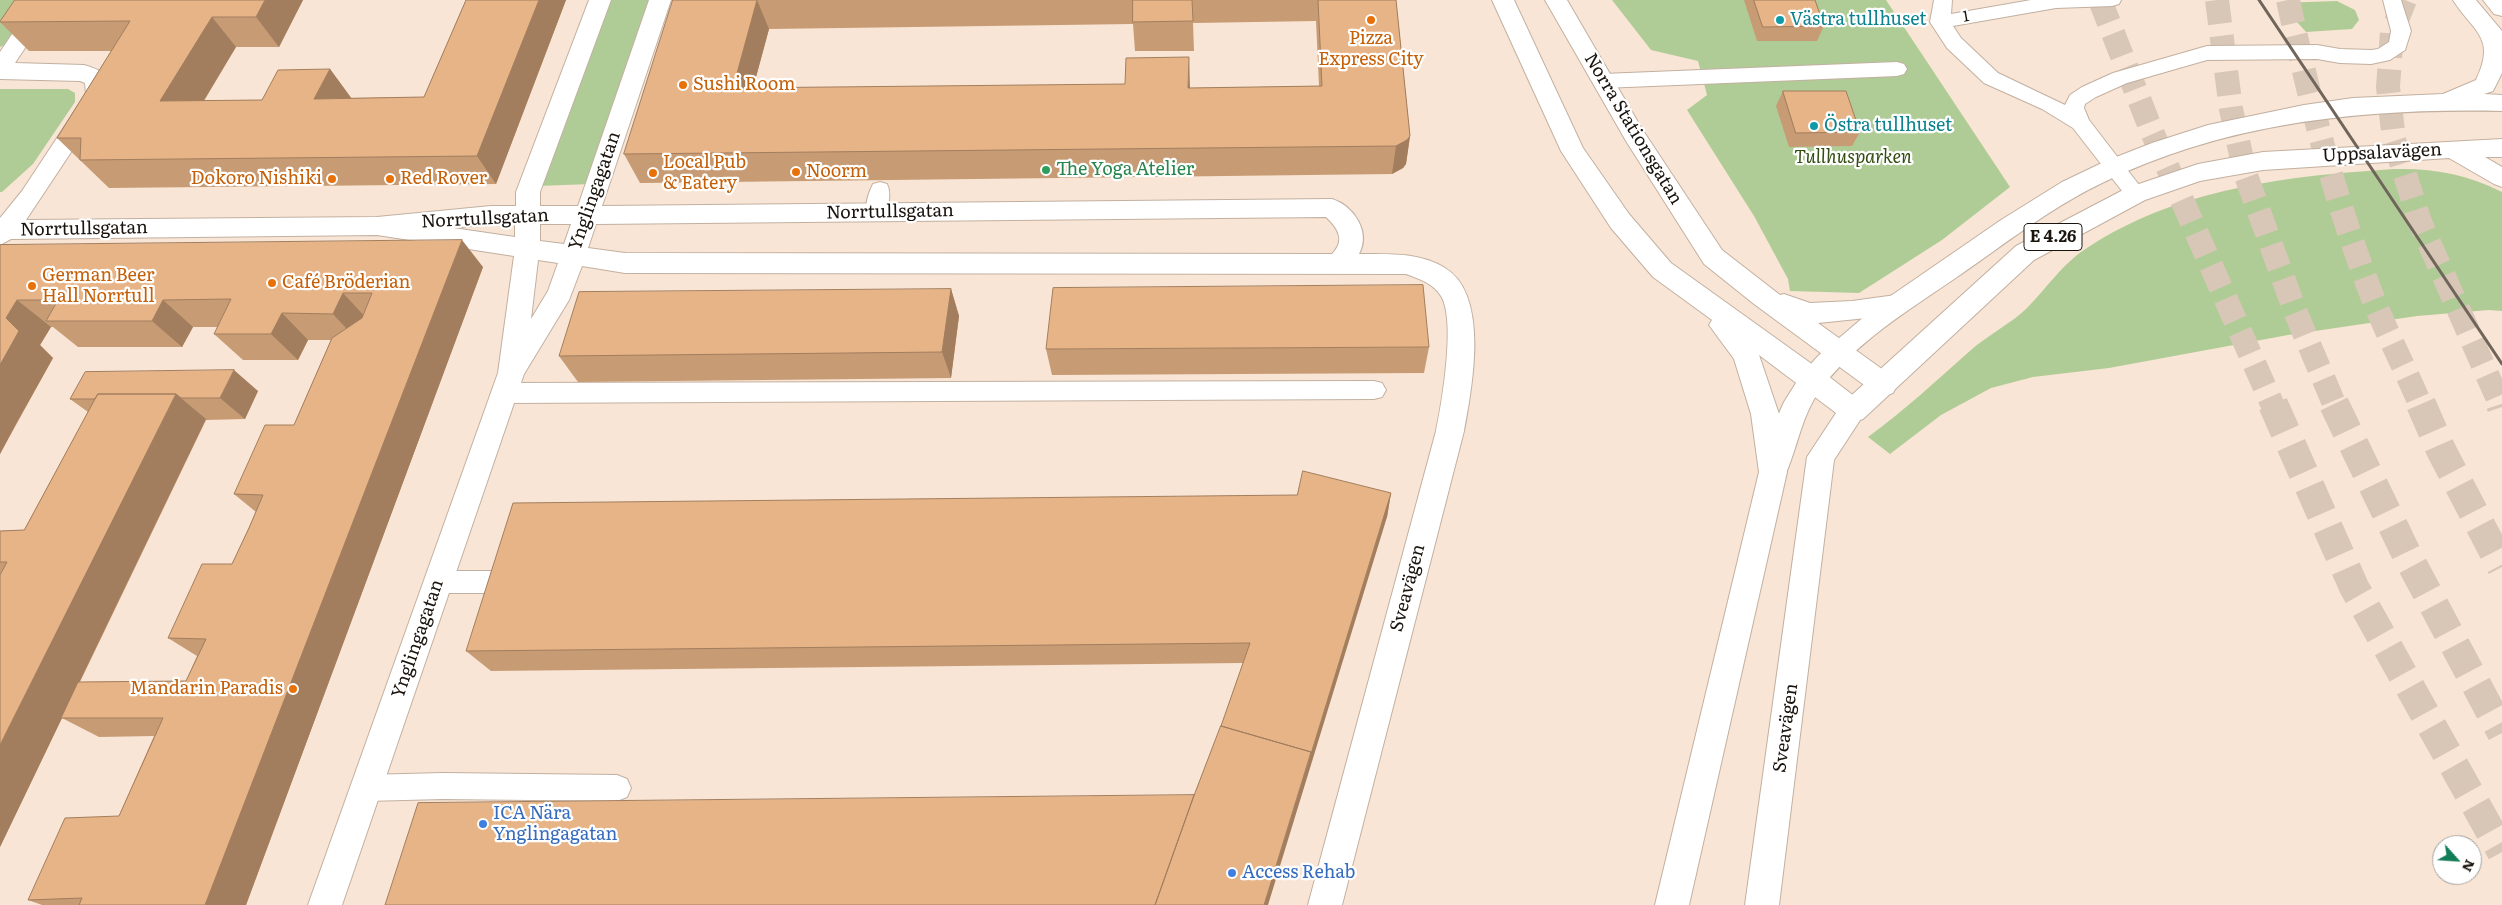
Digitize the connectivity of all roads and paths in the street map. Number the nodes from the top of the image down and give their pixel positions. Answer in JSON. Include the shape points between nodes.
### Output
{"nodes":[{"id":1,"x":46,"y":0,"type":"edge"},
{"id":2,"x":600,"y":0,"type":"edge"},
{"id":3,"x":660,"y":0,"type":"edge"},
{"id":4,"x":1503,"y":0,"type":"edge"},
{"id":5,"x":1556,"y":0,"type":"edge"},
{"id":6,"x":1943,"y":0,"type":"edge"},
{"id":7,"x":1995,"y":0,"type":"edge"},
{"id":8,"x":2112,"y":0,"type":"edge"},
{"id":9,"x":2392,"y":0,"type":"edge"},
{"id":10,"x":2464,"y":0,"type":"edge"},
{"id":11,"x":2494,"y":0,"type":"edge"},
{"id":12,"x":2502,"y":9,"type":"edge"},
{"id":13,"x":1940,"y":22,"type":"junction"},
{"id":14,"x":1897,"y":69,"type":"dead end"},
{"id":15,"x":0,"y":70,"type":"edge"},
{"id":16,"x":1603,"y":81,"type":"junction"},
{"id":17,"x":2446,"y":100,"type":"junction"},
{"id":18,"x":2502,"y":103,"type":"edge"},
{"id":19,"x":2080,"y":123,"type":"junction"},
{"id":20,"x":2499,"y":147,"type":"edge"},
{"id":21,"x":2453,"y":148,"type":"junction"},
{"id":22,"x":2113,"y":167,"type":"junction"},
{"id":23,"x":2502,"y":178,"type":"edge"},
{"id":24,"x":2136,"y":194,"type":"junction"},
{"id":25,"x":528,"y":215,"type":"junction"},
{"id":26,"x":587,"y":215,"type":"junction"},
{"id":27,"x":377,"y":226,"type":"junction"},
{"id":28,"x":2,"y":232,"type":"edge"},
{"id":29,"x":528,"y":249,"type":"junction"},
{"id":30,"x":573,"y":256,"type":"junction"},
{"id":31,"x":1337,"y":265,"type":"junction"},
{"id":32,"x":1437,"y":275,"type":"joint"},
{"id":33,"x":1763,"y":297,"type":"junction"},
{"id":34,"x":1700,"y":299,"type":"junction"},
{"id":35,"x":1896,"y":305,"type":"junction"},
{"id":36,"x":1839,"y":351,"type":"junction"},
{"id":37,"x":1814,"y":380,"type":"junction"},
{"id":38,"x":508,"y":383,"type":"junction"},
{"id":39,"x":1884,"y":385,"type":"junction"},
{"id":40,"x":1374,"y":390,"type":"edge"},
{"id":41,"x":1853,"y":411,"type":"junction"},
{"id":42,"x":1773,"y":472,"type":"junction"},
{"id":43,"x":438,"y":582,"type":"junction"},
{"id":44,"x":506,"y":582,"type":"edge"},
{"id":45,"x":366,"y":788,"type":"junction"},
{"id":46,"x":618,"y":788,"type":"dead end"},
{"id":47,"x":325,"y":905,"type":"edge"},
{"id":48,"x":1325,"y":905,"type":"edge"},
{"id":49,"x":1672,"y":905,"type":"edge"},
{"id":50,"x":1762,"y":905,"type":"edge"}],
"edges":[{"from":1,"to":15,"type":"main road"},
{"from":2,"to":25,"type":"main road","name":"Ynglingagatan","via":[[528,192]]},
{"from":3,"to":26,"type":"main road","name":"Ynglingagatan"},
{"from":4,"to":34,"type":"main road","via":[[1573,151],[1620,221],[1662,270]]},
{"from":5,"to":16,"type":"main road","name":"Norra Stationsgatan"},
{"from":6,"to":13,"type":"lane"},
{"from":7,"to":13,"type":"lane"},
{"from":8,"to":13,"type":"lane","name":"1","via":[[2056,2]]},
{"from":9,"to":19,"type":"lane","via":[[2400,31],[2398,45],[2383,55],[2207,53],[2120,78],[2089,92],[2077,100],[2074,108]]},
{"from":10,"to":17,"type":"main road","via":[[2492,33],[2496,62],[2485,86]]},
{"from":11,"to":12,"type":"main road"},
{"from":13,"to":19,"type":"lane","via":[[1954,43],[1991,78],[2049,104]]},
{"from":14,"to":16,"type":"lane"},
{"from":15,"to":28,"type":"main road","via":[[84,72],[96,79],[98,95],[32,197]]},
{"from":16,"to":33,"type":"main road","name":"Norra Stationsgatan","via":[[1713,257]]},
{"from":17,"to":18,"type":"main road"},
{"from":17,"to":22,"type":"main road","via":[[2368,104],[2266,118],[2178,142]]},
{"from":19,"to":22,"type":"lane"},
{"from":20,"to":21,"type":"main road","name":"Uppsalavägen","number":"E 4.26"},
{"from":21,"to":23,"type":"main road"},
{"from":21,"to":24,"type":"main road","name":"Uppsalavägen","number":"E 4.26","via":[[2263,160],[2198,173]]},
{"from":22,"to":24,"type":"lane"},
{"from":22,"to":35,"type":"main road","via":[[2041,206]]},
{"from":24,"to":39,"type":"main road","number":"E 4.26","via":[[2025,253]]},
{"from":25,"to":26,"type":"main road","name":"Norrtullsgatan"},
{"from":25,"to":27,"type":"main road","name":"Norrtullsgatan","via":[[491,215]]},
{"from":25,"to":29,"type":"main road","name":"Ynglingagatan"},
{"from":26,"to":30,"type":"main road","name":"Ynglingagatan"},
{"from":26,"to":31,"type":"main road","name":"Norrtullsgatan","via":[[878,201],[1332,208],[1346,219],[1353,237],[1349,254]]},
{"from":27,"to":28,"type":"main road","name":"Norrtullsgatan"},
{"from":27,"to":29,"type":"main road","name":"Norrtullsgatan"},
{"from":29,"to":30,"type":"main road","name":"Norrtullsgatan"},
{"from":29,"to":38,"type":"main road","name":"Ynglingagatan"},
{"from":30,"to":31,"type":"main road","name":"Norrtullsgatan","via":[[634,264]]},
{"from":30,"to":38,"type":"main road","name":"Ynglingagatan","via":[[560,293]]},
{"from":31,"to":32,"type":"main road","name":"Norrtullsgatan","via":[[1407,264]]},
{"from":32,"to":48,"type":"main road","name":"Sveavägen","via":[[1453,292],[1460,316],[1459,386],[1450,431]]},
{"from":33,"to":35,"type":"main road","via":[[1810,313]]},
{"from":33,"to":36,"type":"main road","name":"Norra Stationsgatan"},
{"from":34,"to":37,"type":"main road"},
{"from":34,"to":42,"type":"main road","via":[[1746,354],[1765,414]]},
{"from":35,"to":36,"type":"main road"},
{"from":36,"to":37,"type":"main road"},
{"from":36,"to":39,"type":"main road","name":"Norra Stationsgatan"},
{"from":37,"to":41,"type":"main road"},
{"from":37,"to":42,"type":"main road","via":[[1799,401],[1786,430]]},
{"from":38,"to":40,"type":"lane"},
{"from":38,"to":43,"type":"main road","name":"Ynglingagatan"},
{"from":39,"to":41,"type":"main road","number":"E 4.26"},
{"from":41,"to":50,"type":"main road","name":"Sveavägen","via":[[1821,457]]},
{"from":42,"to":49,"type":"main road"},
{"from":43,"to":44,"type":"lane"},
{"from":43,"to":45,"type":"main road","name":"Ynglingagatan"},
{"from":45,"to":46,"type":"lane"},
{"from":45,"to":47,"type":"main road","name":"Ynglingagatan"}]}
